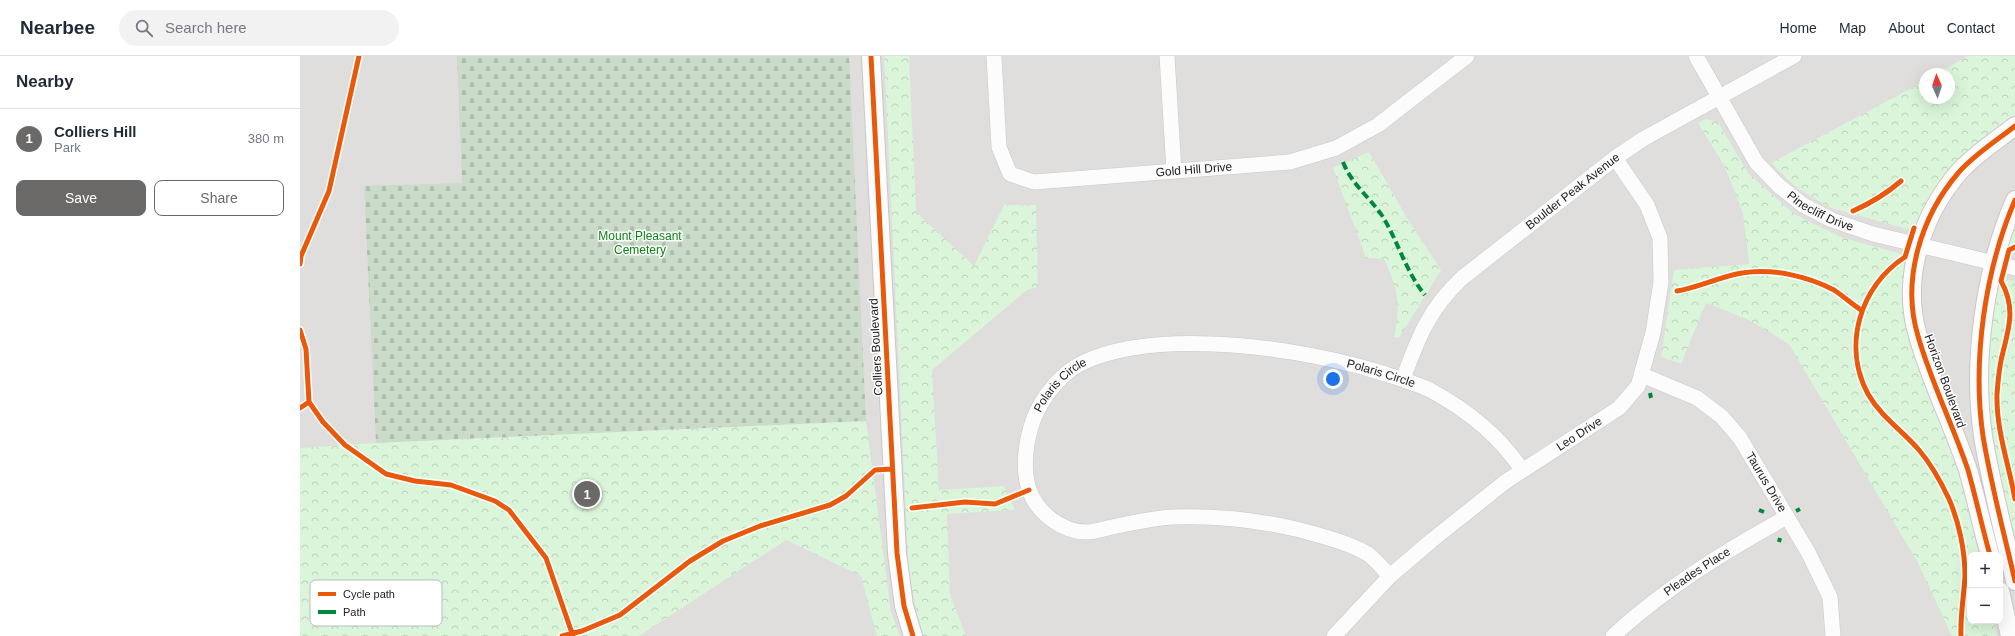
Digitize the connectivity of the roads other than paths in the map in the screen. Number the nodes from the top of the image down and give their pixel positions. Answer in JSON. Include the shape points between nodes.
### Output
{"nodes":[{"id":1,"x":871,"y":56,"type":"edge"},
{"id":2,"x":994,"y":56,"type":"edge"},
{"id":3,"x":1167,"y":56,"type":"edge"},
{"id":4,"x":1467,"y":56,"type":"edge"},
{"id":5,"x":1696,"y":56,"type":"edge"},
{"id":6,"x":1794,"y":56,"type":"edge"},
{"id":7,"x":1719,"y":98,"type":"junction"},
{"id":8,"x":2015,"y":126,"type":"edge"},
{"id":9,"x":1615,"y":158,"type":"junction"},
{"id":10,"x":1174,"y":171,"type":"junction"},
{"id":11,"x":2015,"y":200,"type":"edge"},
{"id":12,"x":1918,"y":245,"type":"junction"},
{"id":13,"x":1995,"y":263,"type":"junction"},
{"id":14,"x":2015,"y":268,"type":"edge"},
{"id":15,"x":1642,"y":375,"type":"junction"},
{"id":16,"x":1402,"y":379,"type":"junction"},
{"id":17,"x":1522,"y":470,"type":"junction"},
{"id":18,"x":1787,"y":517,"type":"junction"},
{"id":19,"x":1989,"y":552,"type":"edge"},
{"id":20,"x":1390,"y":576,"type":"junction"},
{"id":21,"x":2015,"y":581,"type":"edge"},
{"id":22,"x":2003,"y":604,"type":"edge"},
{"id":23,"x":913,"y":636,"type":"edge"},
{"id":24,"x":1334,"y":636,"type":"edge"},
{"id":25,"x":1613,"y":636,"type":"edge"},
{"id":26,"x":1833,"y":636,"type":"edge"},
{"id":27,"x":2010,"y":636,"type":"edge"}],
"edges":[{"from":1,"to":23,"type":"street","name":"Colliers Boulevard","via":[[896,553],[904,606]]},
{"from":2,"to":10,"type":"street","name":"Gold Hill Drive","via":[[999,147],[1010,174],[1034,182]]},
{"from":3,"to":10,"type":"street"},
{"from":4,"to":10,"type":"street","name":"Gold Hill Drive","via":[[1378,125],[1336,148],[1290,162]]},
{"from":5,"to":7,"type":"street","name":"Pinecliff Drive"},
{"from":6,"to":7,"type":"street","name":"Boulder Peak Avenue"},
{"from":7,"to":9,"type":"street","name":"Boulder Peak Avenue","via":[[1643,139]]},
{"from":7,"to":12,"type":"street","name":"Pinecliff Drive","via":[[1756,162],[1779,186],[1803,205],[1832,220]]},
{"from":8,"to":12,"type":"street","name":"Horizon Boulevard","via":[[1978,154],[1959,173],[1934,209]]},
{"from":9,"to":15,"type":"street","name":"Leo Drive","via":[[1647,205],[1660,238],[1661,282],[1653,333]]},
{"from":9,"to":16,"type":"street","name":"Boulder Peak Avenue","via":[[1462,278],[1444,295],[1424,325]]},
{"from":11,"to":13,"type":"street","name":"Horizon Boulevard"},
{"from":12,"to":13,"type":"street","name":"Pinecliff Drive"},
{"from":12,"to":19,"type":"street","name":"Horizon Boulevard","via":[[1912,289],[1917,335],[1968,470]]},
{"from":13,"to":14,"type":"street","name":"Pinecliff Drive"},
{"from":13,"to":21,"type":"street","name":"Horizon Boulevard","via":[[1984,313],[1980,396],[1983,435],[1991,478]]},
{"from":15,"to":17,"type":"street","name":"Leo Drive","via":[[1638,386],[1620,408]]},
{"from":15,"to":18,"type":"street","name":"Taurus Drive","via":[[1697,398],[1722,417],[1740,438]]},
{"from":16,"to":17,"type":"street","name":"Polaris Circle","via":[[1428,389],[1475,419],[1496,436]]},
{"from":16,"to":20,"type":"street","name":"Polaris Circle","via":[[1355,364],[1255,347],[1163,345],[1123,350],[1081,363],[1052,388],[1039,405],[1027,443],[1029,490],[1043,513],[1064,527],[1087,532],[1172,518],[1252,520],[1297,528],[1342,542],[1368,554]]},
{"from":17,"to":20,"type":"street","name":"Leo Drive"},
{"from":18,"to":25,"type":"street","name":"Pleades Place","via":[[1699,568]]},
{"from":18,"to":26,"type":"street","name":"Taurus Drive","via":[[1830,597]]},
{"from":20,"to":24,"type":"street","name":"Leo Drive"},
{"from":22,"to":27,"type":"street"}]}
